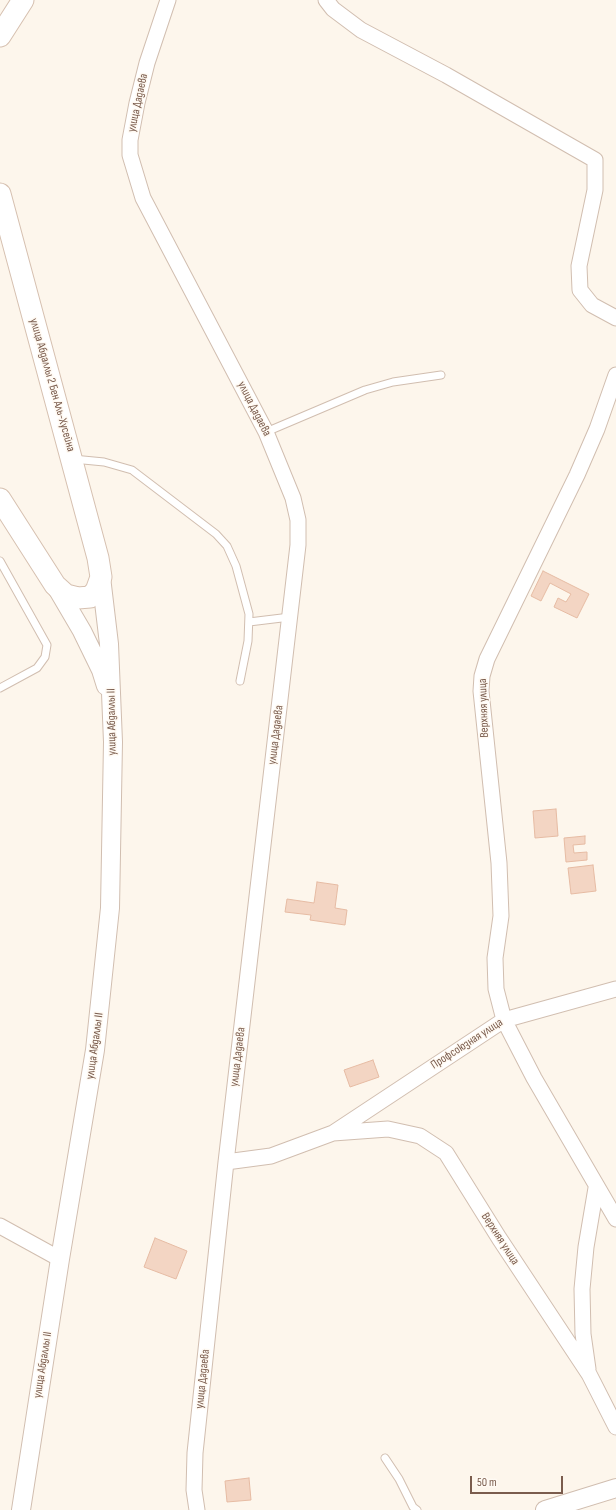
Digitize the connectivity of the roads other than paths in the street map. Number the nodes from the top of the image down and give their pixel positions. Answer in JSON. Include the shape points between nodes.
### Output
{"nodes":[{"id":1,"x":23,"y":0,"type":"edge"},
{"id":2,"x":168,"y":0,"type":"edge"},
{"id":3,"x":326,"y":0,"type":"edge"},
{"id":4,"x":0,"y":36,"type":"edge"},
{"id":5,"x":0,"y":194,"type":"edge"},
{"id":6,"x":616,"y":318,"type":"edge"},
{"id":7,"x":441,"y":374,"type":"dead end"},
{"id":8,"x":616,"y":375,"type":"edge"},
{"id":9,"x":266,"y":432,"type":"junction"},
{"id":10,"x":72,"y":458,"type":"junction"},
{"id":11,"x":1,"y":505,"type":"edge"},
{"id":12,"x":0,"y":561,"type":"edge"},
{"id":13,"x":101,"y":577,"type":"junction"},
{"id":14,"x":55,"y":585,"type":"junction"},
{"id":15,"x":290,"y":616,"type":"junction"},
{"id":16,"x":248,"y":622,"type":"junction"},
{"id":17,"x":240,"y":681,"type":"dead end"},
{"id":18,"x":0,"y":688,"type":"edge"},
{"id":19,"x":112,"y":709,"type":"junction"},
{"id":20,"x":616,"y":989,"type":"edge"},
{"id":21,"x":504,"y":1020,"type":"junction"},
{"id":22,"x":333,"y":1133,"type":"junction"},
{"id":23,"x":226,"y":1162,"type":"junction"},
{"id":24,"x":596,"y":1188,"type":"junction"},
{"id":25,"x":616,"y":1219,"type":"edge"},
{"id":26,"x":0,"y":1226,"type":"edge"},
{"id":27,"x":60,"y":1259,"type":"junction"},
{"id":28,"x":589,"y":1374,"type":"junction"},
{"id":29,"x":616,"y":1427,"type":"edge"},
{"id":30,"x":385,"y":1458,"type":"dead end"},
{"id":31,"x":616,"y":1488,"type":"edge"},
{"id":32,"x":21,"y":1510,"type":"edge"},
{"id":33,"x":197,"y":1510,"type":"edge"},
{"id":34,"x":417,"y":1510,"type":"edge"},
{"id":35,"x":546,"y":1510,"type":"edge"}],
"edges":[{"from":1,"to":4,"type":"main road"},
{"from":2,"to":9,"type":"street","name":"улица Дадаева","via":[[137,103],[130,140],[130,155],[143,198]]},
{"from":3,"to":6,"type":"street","via":[[333,9],[361,30],[595,160],[595,190],[579,266],[580,290],[592,305]]},
{"from":5,"to":10,"type":"main road","name":"улица Абдаллы 2 Бен Аль-Хусейна"},
{"from":7,"to":9,"type":"lane","via":[[393,382],[365,390]]},
{"from":8,"to":21,"type":"street","name":"Верхняя улица","via":[[597,430],[577,475],[494,642],[482,676],[482,710],[499,863],[500,916],[495,958],[496,989]]},
{"from":9,"to":15,"type":"street","name":"улица Дадаева","via":[[293,498],[298,520],[298,545]]},
{"from":10,"to":13,"type":"main road","name":"улица Абдаллы 2 Бен Аль-Хусейна"},
{"from":10,"to":16,"type":"lane","via":[[104,462],[132,470],[216,534],[227,546],[236,566],[249,614]]},
{"from":11,"to":14,"type":"main road"},
{"from":12,"to":18,"type":"lane","via":[[47,645],[45,657],[37,668]]},
{"from":13,"to":14,"type":"main road","via":[[96,591],[90,597],[66,596]]},
{"from":13,"to":19,"type":"street","name":"улица Абдаллы II","via":[[109,644]]},
{"from":14,"to":19,"type":"street","via":[[101,670]]},
{"from":15,"to":16,"type":"lane"},
{"from":15,"to":23,"type":"street","name":"улица Дадаева"},
{"from":16,"to":17,"type":"lane","via":[[248,641]]},
{"from":19,"to":27,"type":"street","name":"улица Абдаллы II","via":[[112,848],[106,956],[95,1050]]},
{"from":20,"to":21,"type":"street","name":"Профсоюзная улица"},
{"from":21,"to":22,"type":"street","name":"Профсоюзная улица"},
{"from":21,"to":24,"type":"street","name":"Верхняя улица"},
{"from":22,"to":23,"type":"street","via":[[270,1156]]},
{"from":22,"to":28,"type":"street","name":"Верхняя улица","via":[[388,1129],[420,1136],[446,1153]]},
{"from":23,"to":33,"type":"street","name":"улица Дадаева","via":[[195,1453],[194,1490]]},
{"from":24,"to":25,"type":"street","name":"Верхняя улица"},
{"from":24,"to":28,"type":"street","via":[[582,1289],[583,1334]]},
{"from":26,"to":27,"type":"street"},
{"from":27,"to":32,"type":"street","name":"улица Абдаллы II"},
{"from":28,"to":29,"type":"street","name":"Верхняя улица"},
{"from":30,"to":34,"type":"lane"},
{"from":31,"to":35,"type":"street"}]}
